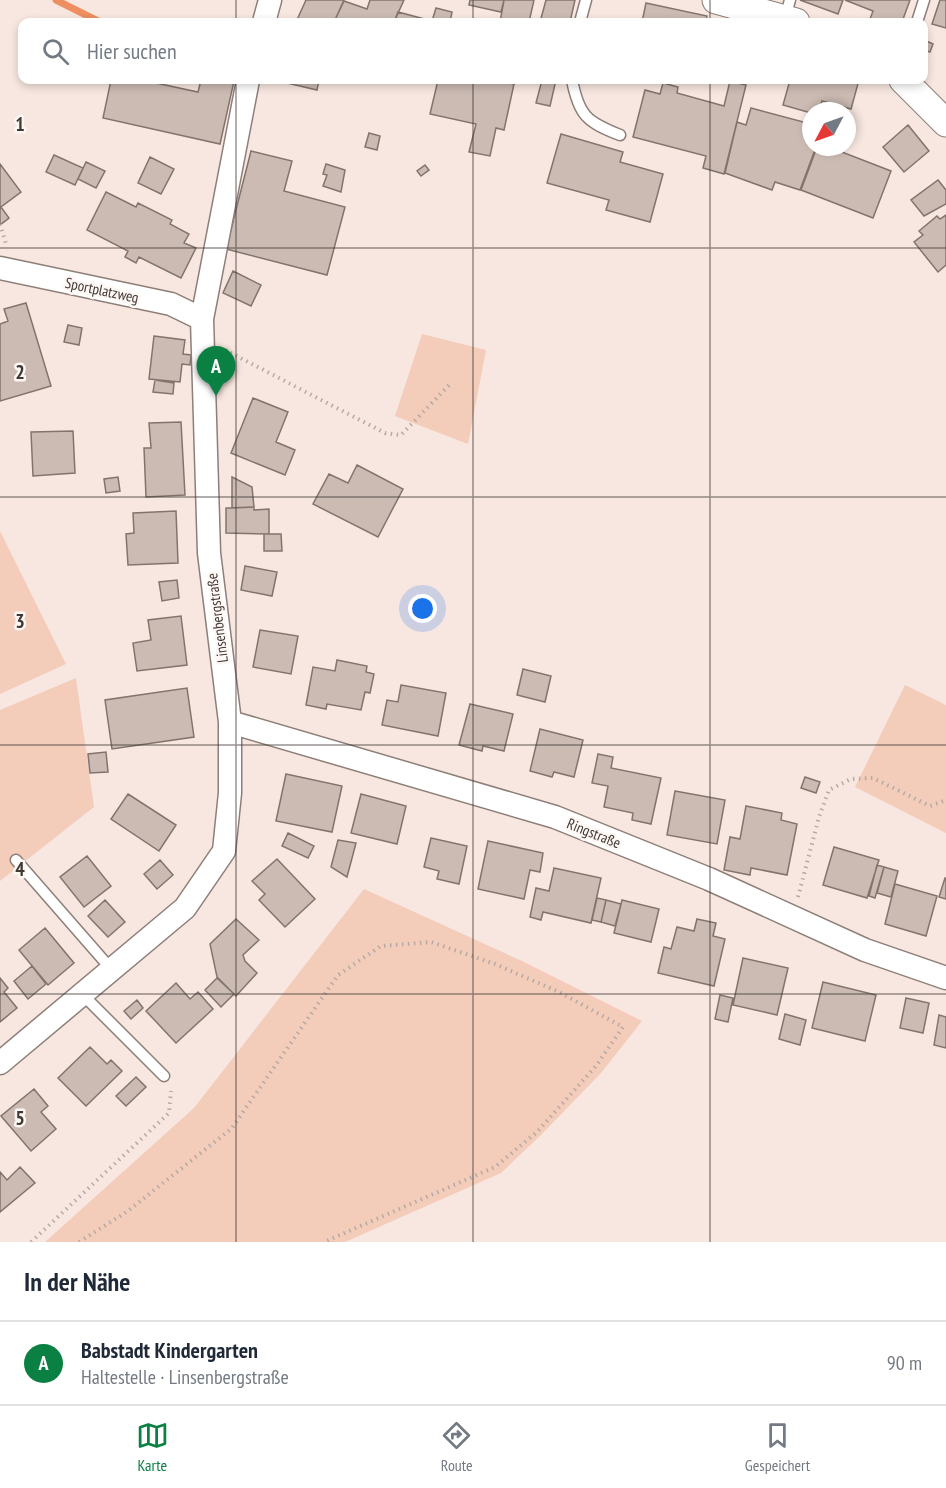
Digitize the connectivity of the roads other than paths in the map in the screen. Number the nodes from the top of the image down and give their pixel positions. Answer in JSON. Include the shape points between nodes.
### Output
{"nodes":[{"id":1,"x":270,"y":0,"type":"edge"},
{"id":2,"x":586,"y":0,"type":"edge"},
{"id":3,"x":716,"y":0,"type":"edge"},
{"id":4,"x":924,"y":0,"type":"edge"},
{"id":5,"x":790,"y":13,"type":"edge"},
{"id":6,"x":265,"y":18,"type":"edge"},
{"id":7,"x":581,"y":18,"type":"edge"},
{"id":8,"x":918,"y":18,"type":"edge"},
{"id":9,"x":247,"y":84,"type":"edge"},
{"id":10,"x":573,"y":84,"type":"edge"},
{"id":11,"x":908,"y":84,"type":"edge"},
{"id":12,"x":944,"y":116,"type":"edge"},
{"id":13,"x":620,"y":135,"type":"dead end"},
{"id":14,"x":0,"y":268,"type":"edge"},
{"id":15,"x":203,"y":329,"type":"junction"},
{"id":16,"x":230,"y":722,"type":"junction"},
{"id":17,"x":16,"y":860,"type":"dead end"},
{"id":18,"x":112,"y":970,"type":"junction"},
{"id":19,"x":946,"y":978,"type":"edge"},
{"id":20,"x":83,"y":995,"type":"junction"},
{"id":21,"x":0,"y":1063,"type":"edge"},
{"id":22,"x":164,"y":1076,"type":"road end"}],
"edges":[{"from":1,"to":6,"type":"street"},
{"from":2,"to":7,"type":"lane"},
{"from":3,"to":5,"type":"street"},
{"from":4,"to":8,"type":"lane"},
{"from":9,"to":15,"type":"street","name":"Linsenbergstraße"},
{"from":10,"to":13,"type":"lane","via":[[576,100],[591,123]]},
{"from":11,"to":12,"type":"street"},
{"from":14,"to":15,"type":"street","name":"Sportplatzweg","via":[[171,304]]},
{"from":15,"to":16,"type":"street","name":"Linsenbergstraße","via":[[209,553]]},
{"from":16,"to":18,"type":"street","name":"Linsenbergstraße","via":[[230,793],[224,851],[185,908]]},
{"from":16,"to":19,"type":"street","name":"Ringstraße","via":[[555,817],[709,879],[865,950]]},
{"from":17,"to":18,"type":"lane"},
{"from":18,"to":20,"type":"street","name":"Linsenbergstraße"},
{"from":20,"to":21,"type":"street","name":"Linsenbergstraße"},
{"from":20,"to":22,"type":"lane"}]}
